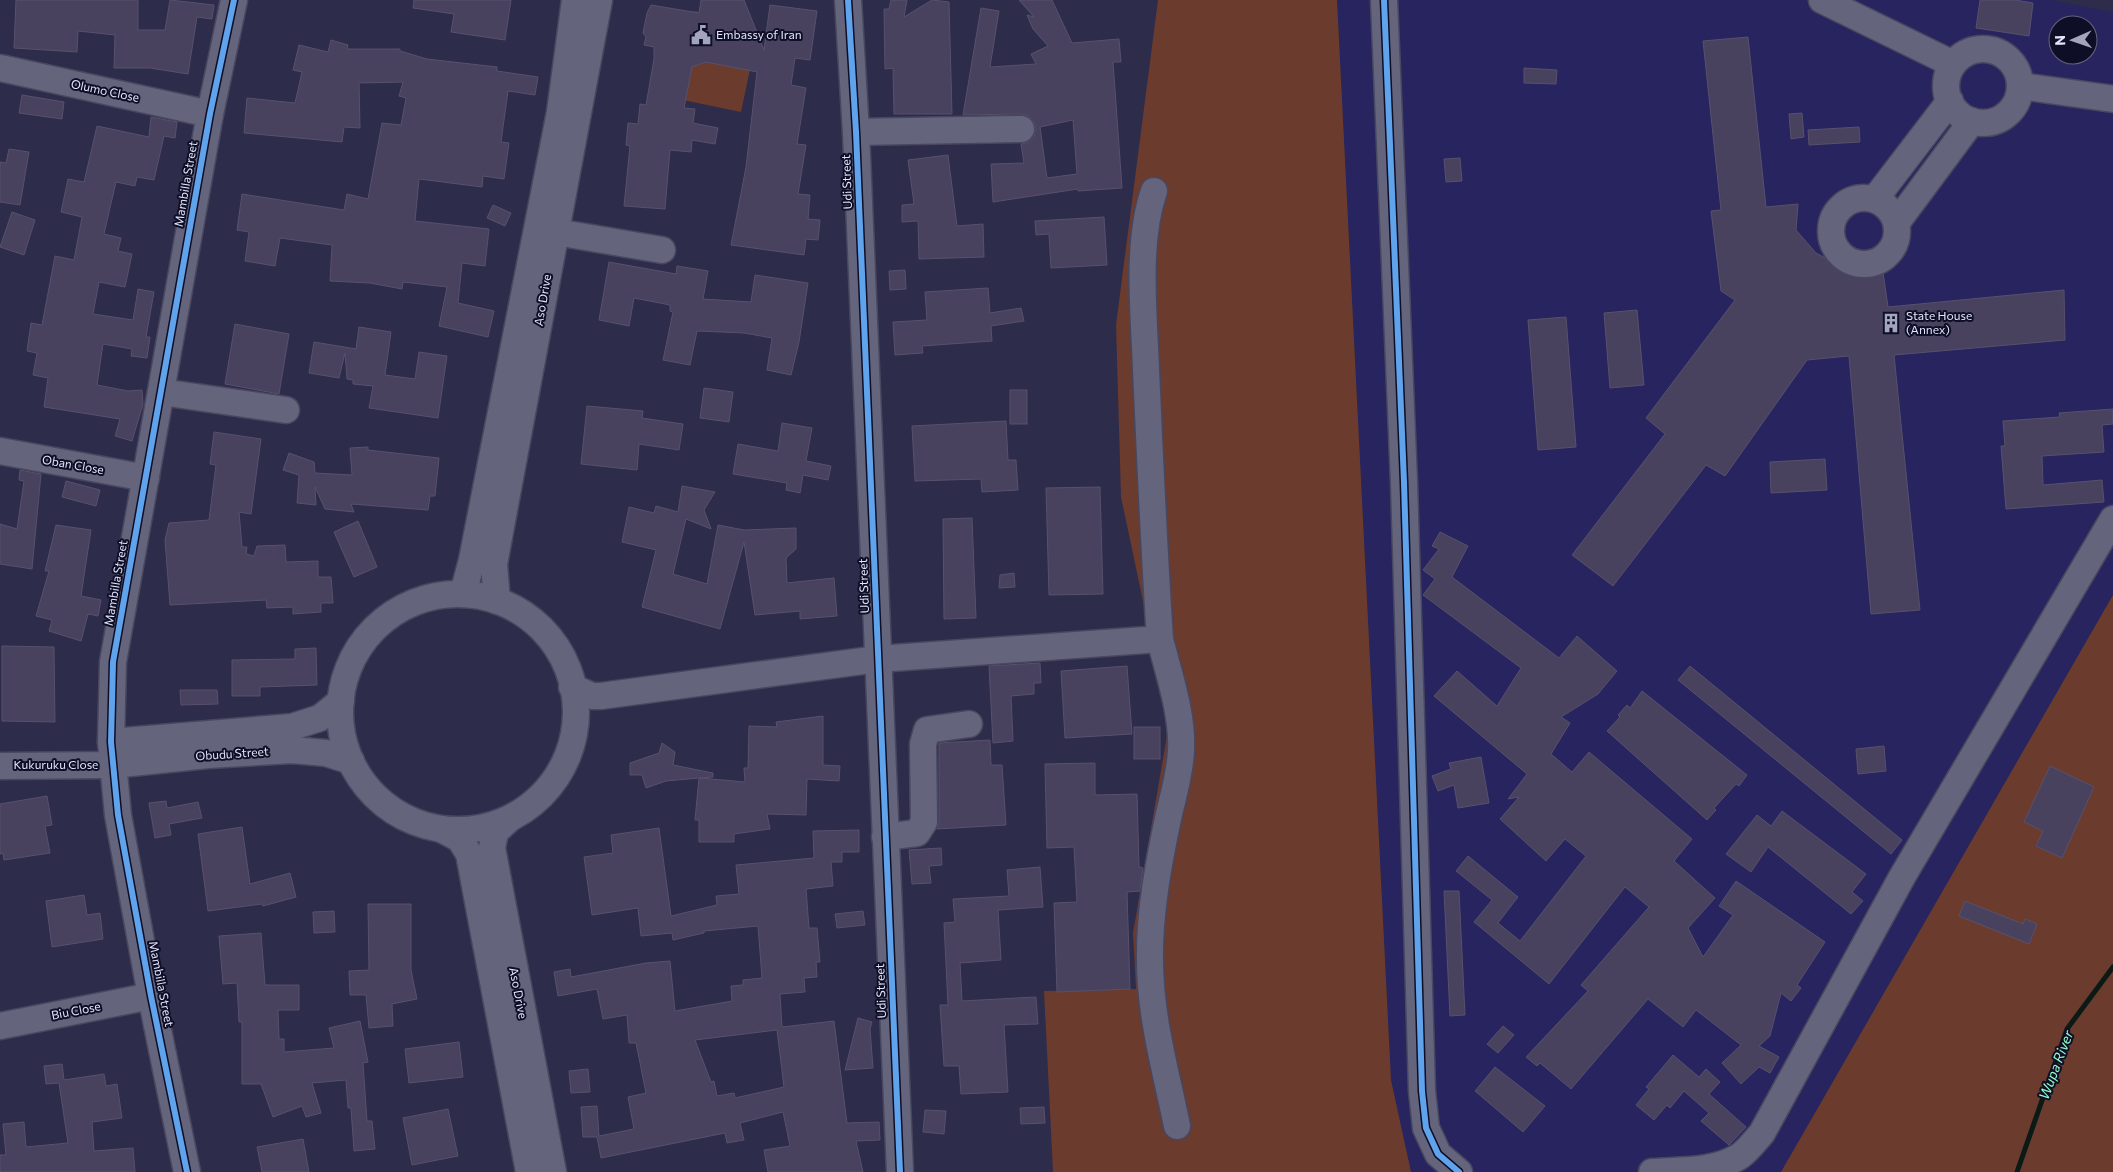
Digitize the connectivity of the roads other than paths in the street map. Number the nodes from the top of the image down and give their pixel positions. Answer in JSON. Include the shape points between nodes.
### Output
{"nodes":[{"id":1,"x":234,"y":0,"type":"edge"},
{"id":2,"x":575,"y":0,"type":"edge"},
{"id":3,"x":599,"y":0,"type":"edge"},
{"id":4,"x":848,"y":0,"type":"edge"},
{"id":5,"x":1384,"y":0,"type":"edge"},
{"id":6,"x":1822,"y":0,"type":"edge"},
{"id":7,"x":1953,"y":64,"type":"junction"},
{"id":8,"x":0,"y":68,"type":"edge"},
{"id":9,"x":2020,"y":86,"type":"junction"},
{"id":10,"x":2113,"y":99,"type":"edge"},
{"id":11,"x":1950,"y":101,"type":"junction"},
{"id":12,"x":210,"y":114,"type":"junction"},
{"id":13,"x":1972,"y":121,"type":"junction"},
{"id":14,"x":1021,"y":128,"type":"dead end"},
{"id":15,"x":856,"y":132,"type":"junction"},
{"id":16,"x":1154,"y":191,"type":"dead end"},
{"id":17,"x":1875,"y":199,"type":"junction"},
{"id":18,"x":1897,"y":222,"type":"junction"},
{"id":19,"x":556,"y":232,"type":"junction"},
{"id":20,"x":662,"y":250,"type":"dead end"},
{"id":21,"x":161,"y":392,"type":"junction"},
{"id":22,"x":286,"y":410,"type":"dead end"},
{"id":23,"x":0,"y":451,"type":"edge"},
{"id":24,"x":146,"y":478,"type":"junction"},
{"id":25,"x":2113,"y":519,"type":"edge"},
{"id":26,"x":463,"y":594,"type":"junction"},
{"id":27,"x":497,"y":601,"type":"junction"},
{"id":28,"x":1160,"y":639,"type":"junction"},
{"id":29,"x":878,"y":659,"type":"junction"},
{"id":30,"x":572,"y":687,"type":"junction"},
{"id":31,"x":341,"y":701,"type":"junction"},
{"id":32,"x":969,"y":724,"type":"dead end"},
{"id":33,"x":111,"y":754,"type":"junction"},
{"id":34,"x":351,"y":761,"type":"junction"},
{"id":35,"x":0,"y":766,"type":"edge"},
{"id":36,"x":509,"y":819,"type":"junction"},
{"id":37,"x":443,"y":830,"type":"junction"},
{"id":38,"x":885,"y":837,"type":"junction"},
{"id":39,"x":151,"y":996,"type":"junction"},
{"id":40,"x":0,"y":1026,"type":"edge"},
{"id":41,"x":1177,"y":1126,"type":"dead end"},
{"id":42,"x":187,"y":1172,"type":"edge"},
{"id":43,"x":529,"y":1172,"type":"edge"},
{"id":44,"x":552,"y":1172,"type":"edge"},
{"id":45,"x":900,"y":1172,"type":"edge"},
{"id":46,"x":1459,"y":1172,"type":"edge"},
{"id":47,"x":1652,"y":1172,"type":"edge"}],
"edges":[{"from":1,"to":12,"type":"street","name":"Mambilla Street"},
{"from":2,"to":26,"type":"street","name":"Aso Drive","via":[[560,112]]},
{"from":3,"to":19,"type":"street","name":"Aso Drive"},
{"from":4,"to":15,"type":"street","name":"Udi Street"},
{"from":5,"to":46,"type":"street","via":[[1404,482],[1422,1091],[1426,1128],[1438,1154]]},
{"from":6,"to":7,"type":"street"},
{"from":7,"to":9,"type":"street","via":[[1971,50],[1994,50],[2013,64]]},
{"from":7,"to":11,"type":"street","via":[[1946,89]]},
{"from":8,"to":12,"type":"street","name":"Olumo Close"},
{"from":9,"to":10,"type":"street"},
{"from":9,"to":13,"type":"street","via":[[2013,108],[2004,116],[1991,122]]},
{"from":11,"to":13,"type":"street","via":[[1959,113]]},
{"from":11,"to":17,"type":"street"},
{"from":12,"to":21,"type":"street","name":"Mambilla Street"},
{"from":13,"to":18,"type":"street"},
{"from":14,"to":15,"type":"street"},
{"from":15,"to":29,"type":"street","name":"Udi Street"},
{"from":16,"to":28,"type":"street","via":[[1144,228],[1144,315]]},
{"from":17,"to":18,"type":"street","via":[[1885,204]]},
{"from":17,"to":18,"type":"street","via":[[1853,199],[1836,213],[1831,234],[1840,254],[1860,264],[1881,260],[1895,244]]},
{"from":19,"to":20,"type":"street"},
{"from":19,"to":27,"type":"street","name":"Aso Drive","via":[[494,564]]},
{"from":21,"to":22,"type":"street"},
{"from":21,"to":24,"type":"street","name":"Mambilla Street"},
{"from":23,"to":24,"type":"street","name":"Oban Close"},
{"from":24,"to":33,"type":"street","name":"Mambilla Street","via":[[113,662]]},
{"from":25,"to":47,"type":"street","via":[[1902,877],[1762,1134],[1740,1156],[1723,1165]]},
{"from":26,"to":27,"type":"street"},
{"from":26,"to":31,"type":"street","via":[[439,595],[416,602],[394,612],[376,627],[349,667]]},
{"from":27,"to":30,"type":"street","via":[[530,618],[547,635],[560,655]]},
{"from":28,"to":29,"type":"street"},
{"from":28,"to":41,"type":"street","via":[[1174,694],[1181,749],[1154,909],[1150,961],[1155,1017]]},
{"from":29,"to":30,"type":"street","via":[[601,696],[592,696]]},
{"from":29,"to":38,"type":"street","name":"Udi Street"},
{"from":30,"to":36,"type":"street","via":[[575,725],[570,748],[560,770],[546,790]]},
{"from":31,"to":33,"type":"street","name":"Obudu Street","via":[[320,718],[292,727]]},
{"from":31,"to":34,"type":"street","via":[[343,738]]},
{"from":32,"to":38,"type":"street","via":[[927,730],[923,744],[924,822],[917,833]]},
{"from":33,"to":34,"type":"street","name":"Obudu Street","via":[[208,755],[292,750],[326,753]]},
{"from":33,"to":35,"type":"street","name":"Kukuruku Close"},
{"from":33,"to":39,"type":"street","name":"Mambilla Street","via":[[120,825]]},
{"from":34,"to":37,"type":"street","via":[[363,782],[398,814]]},
{"from":36,"to":37,"type":"street","via":[[488,827]]},
{"from":36,"to":44,"type":"street","name":"Aso Drive","via":[[495,832],[492,848]]},
{"from":37,"to":43,"type":"street","name":"Aso Drive","via":[[460,839],[469,854]]},
{"from":38,"to":45,"type":"street","name":"Udi Street"},
{"from":39,"to":40,"type":"street","name":"Biu Close"},
{"from":39,"to":42,"type":"street","name":"Mambilla Street"}]}
